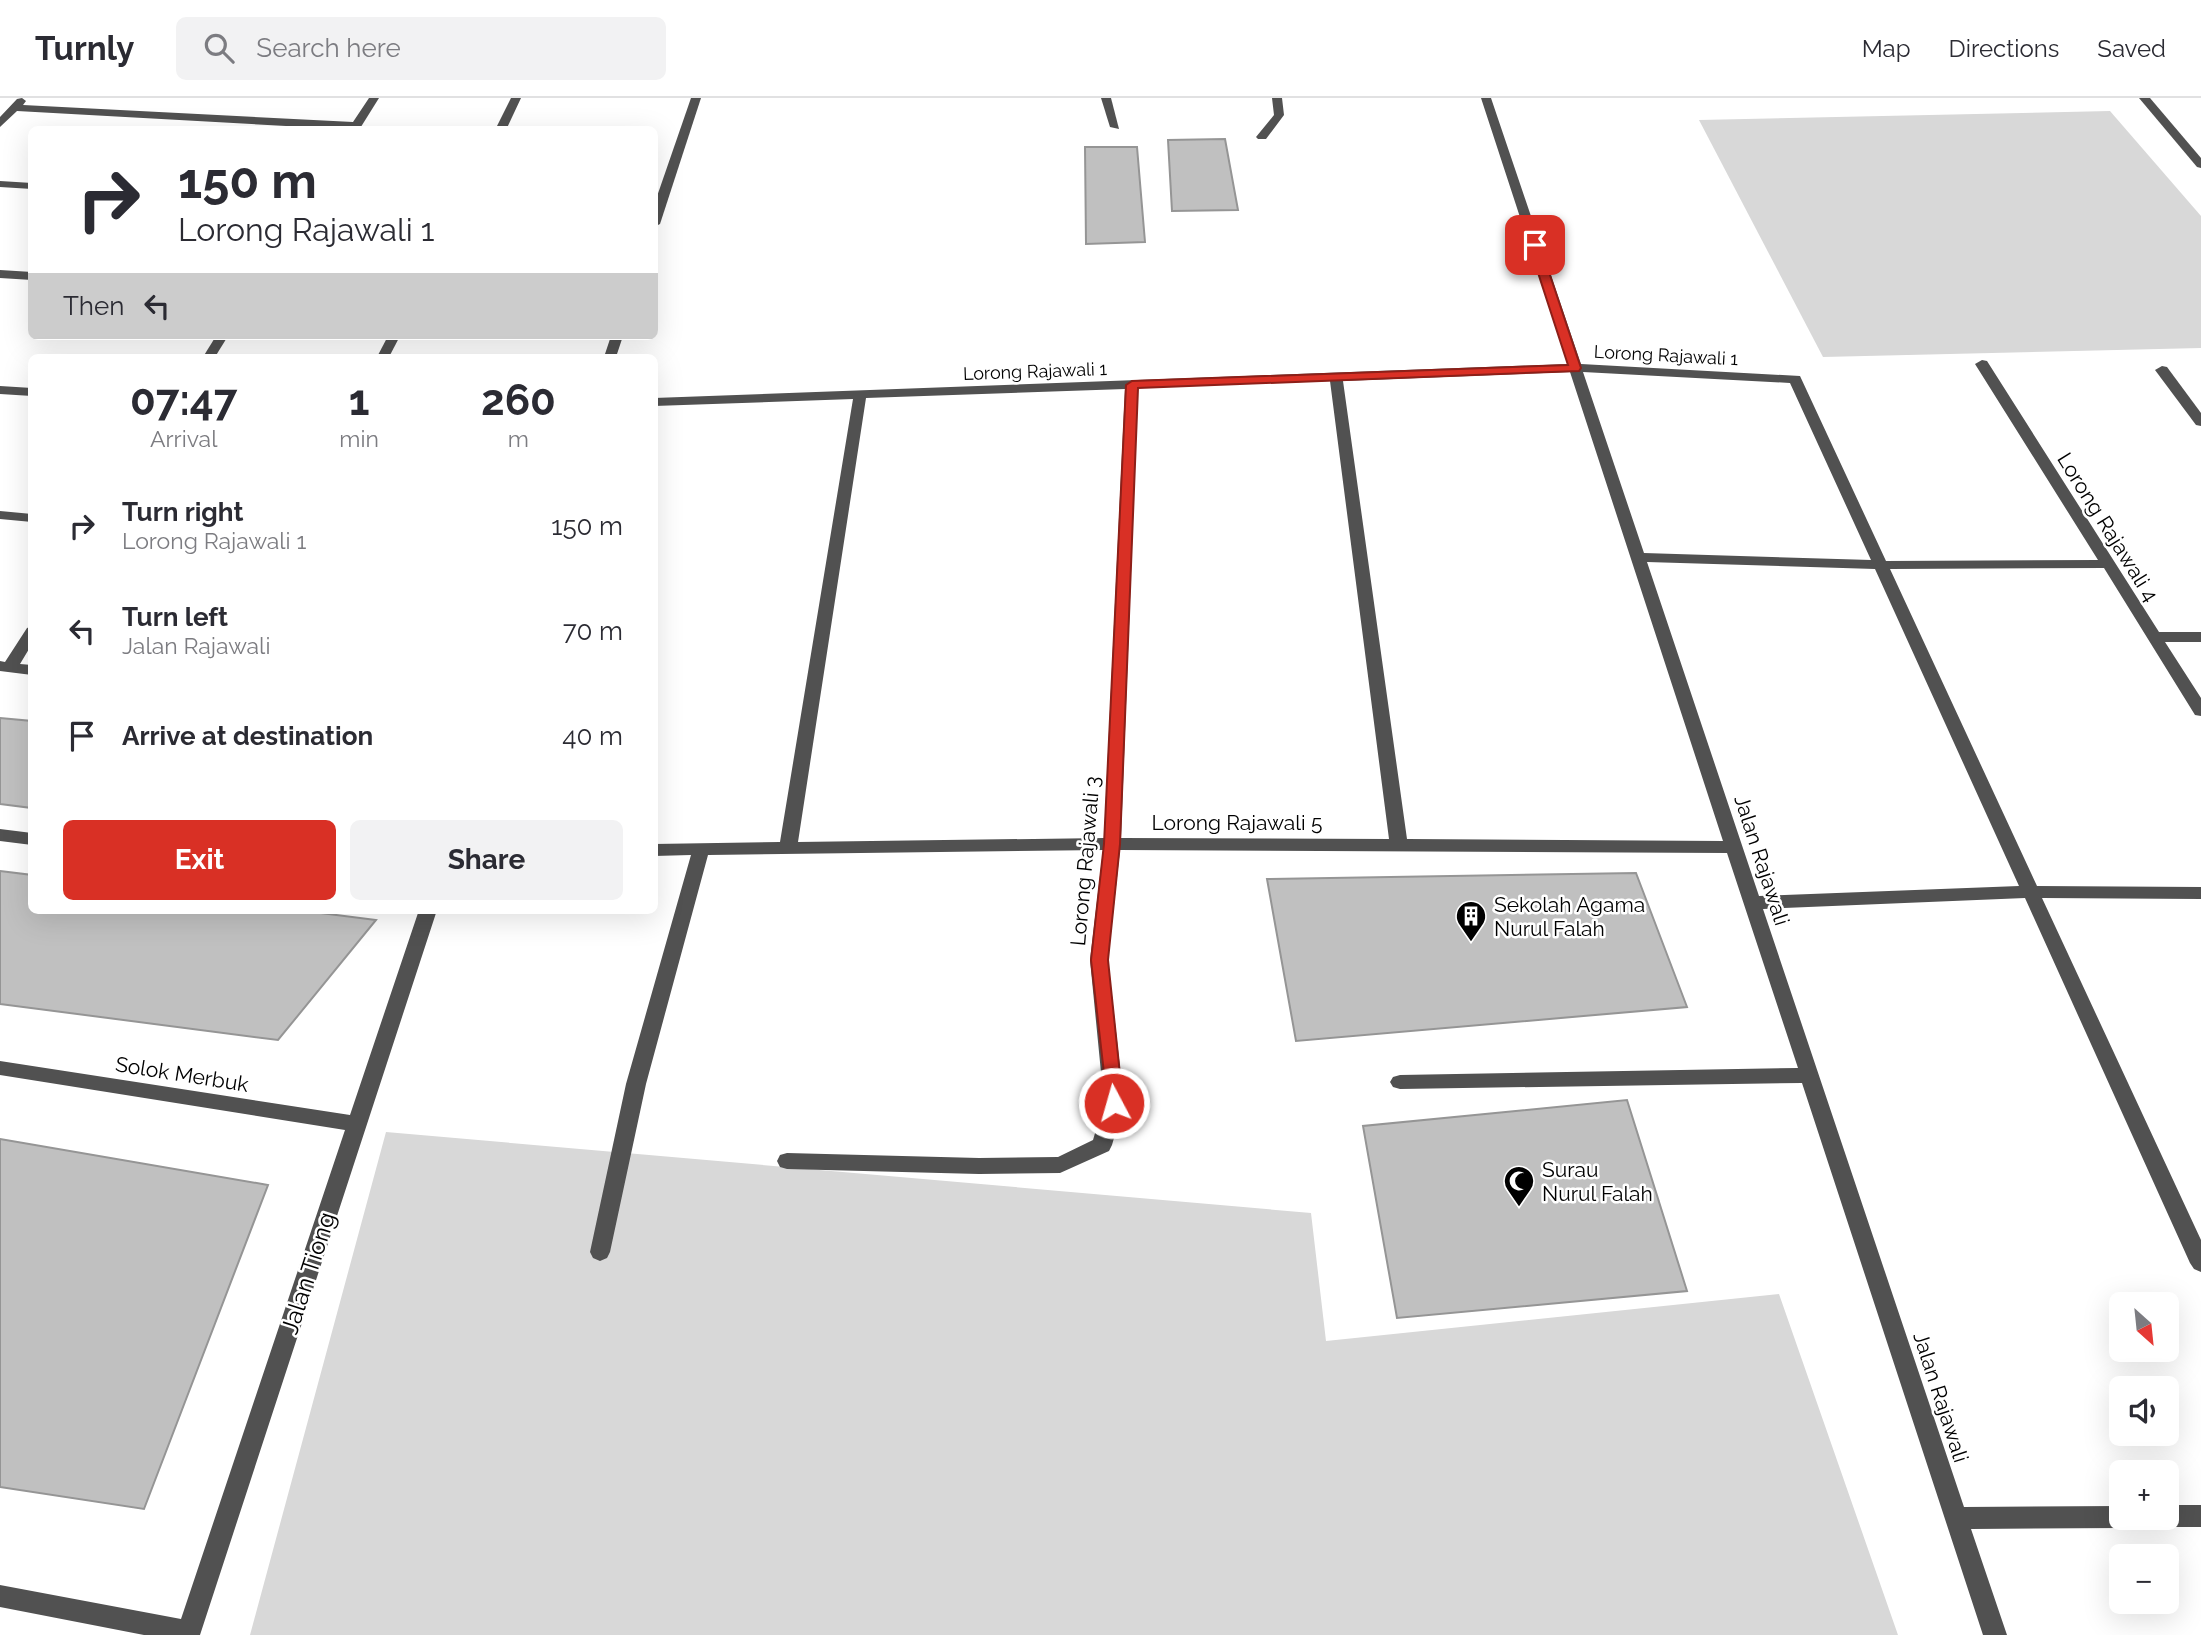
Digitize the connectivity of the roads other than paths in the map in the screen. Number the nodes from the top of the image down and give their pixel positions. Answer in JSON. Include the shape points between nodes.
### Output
{"nodes":[{"id":1,"x":23,"y":98,"type":"edge"},
{"id":2,"x":374,"y":98,"type":"edge"},
{"id":3,"x":516,"y":98,"type":"edge"},
{"id":4,"x":696,"y":98,"type":"edge"},
{"id":5,"x":1106,"y":98,"type":"edge"},
{"id":6,"x":1277,"y":98,"type":"edge"},
{"id":7,"x":1486,"y":98,"type":"edge"},
{"id":8,"x":2144,"y":98,"type":"edge"},
{"id":9,"x":14,"y":108,"type":"junction"},
{"id":10,"x":0,"y":124,"type":"edge"},
{"id":11,"x":337,"y":126,"type":"edge"},
{"id":12,"x":356,"y":126,"type":"edge"},
{"id":13,"x":502,"y":126,"type":"edge"},
{"id":14,"x":1115,"y":127,"type":"dead end"},
{"id":15,"x":1262,"y":137,"type":"dead end"},
{"id":16,"x":2201,"y":165,"type":"edge"},
{"id":17,"x":0,"y":184,"type":"edge"},
{"id":18,"x":28,"y":186,"type":"edge"},
{"id":19,"x":658,"y":212,"type":"edge"},
{"id":20,"x":0,"y":274,"type":"edge"},
{"id":21,"x":28,"y":276,"type":"edge"},
{"id":22,"x":1982,"y":364,"type":"dead end"},
{"id":23,"x":1575,"y":368,"type":"junction"},
{"id":24,"x":2162,"y":370,"type":"dead end"},
{"id":25,"x":1336,"y":377,"type":"junction"},
{"id":26,"x":1132,"y":385,"type":"junction"},
{"id":27,"x":0,"y":390,"type":"edge"},
{"id":28,"x":28,"y":393,"type":"edge"},
{"id":29,"x":860,"y":395,"type":"junction"},
{"id":30,"x":658,"y":402,"type":"edge"},
{"id":31,"x":2201,"y":422,"type":"edge"},
{"id":32,"x":0,"y":515,"type":"edge"},
{"id":33,"x":28,"y":518,"type":"edge"},
{"id":34,"x":1638,"y":557,"type":"junction"},
{"id":35,"x":2107,"y":564,"type":"junction"},
{"id":36,"x":1880,"y":565,"type":"junction"},
{"id":37,"x":28,"y":636,"type":"edge"},
{"id":38,"x":2153,"y":637,"type":"junction"},
{"id":39,"x":2201,"y":637,"type":"edge"},
{"id":40,"x":5,"y":667,"type":"edge"},
{"id":41,"x":28,"y":670,"type":"edge"},
{"id":42,"x":2201,"y":711,"type":"edge"},
{"id":43,"x":0,"y":835,"type":"edge"},
{"id":44,"x":28,"y":838,"type":"edge"},
{"id":45,"x":1112,"y":844,"type":"junction"},
{"id":46,"x":1399,"y":846,"type":"junction"},
{"id":47,"x":1736,"y":847,"type":"junction"},
{"id":48,"x":788,"y":849,"type":"junction"},
{"id":49,"x":658,"y":850,"type":"edge"},
{"id":50,"x":701,"y":850,"type":"junction"},
{"id":51,"x":2030,"y":892,"type":"junction"},
{"id":52,"x":2201,"y":892,"type":"edge"},
{"id":53,"x":1751,"y":903,"type":"junction"},
{"id":54,"x":427,"y":914,"type":"edge"},
{"id":55,"x":0,"y":1068,"type":"edge"},
{"id":56,"x":1809,"y":1074,"type":"junction"},
{"id":57,"x":1400,"y":1082,"type":"dead end"},
{"id":58,"x":357,"y":1124,"type":"junction"},
{"id":59,"x":787,"y":1161,"type":"dead end"},
{"id":60,"x":600,"y":1252,"type":"dead end"},
{"id":61,"x":2201,"y":1263,"type":"edge"},
{"id":62,"x":2179,"y":1516,"type":"edge"},
{"id":63,"x":2201,"y":1516,"type":"edge"},
{"id":64,"x":2109,"y":1517,"type":"edge"},
{"id":65,"x":1957,"y":1518,"type":"junction"},
{"id":66,"x":0,"y":1596,"type":"edge"},
{"id":67,"x":188,"y":1634,"type":"edge"},
{"id":68,"x":1995,"y":1635,"type":"edge"}],
"edges":[{"from":1,"to":9,"type":"street"},
{"from":2,"to":12,"type":"street"},
{"from":3,"to":13,"type":"street"},
{"from":4,"to":19,"type":"street"},
{"from":5,"to":14,"type":"street"},
{"from":6,"to":15,"type":"street","via":[[1279,115]]},
{"from":7,"to":23,"type":"street","name":"Jalan Rajawali"},
{"from":8,"to":16,"type":"street"},
{"from":9,"to":10,"type":"street"},
{"from":9,"to":11,"type":"street"},
{"from":17,"to":18,"type":"street"},
{"from":20,"to":21,"type":"street"},
{"from":22,"to":35,"type":"street","name":"Lorong Rajawali 4"},
{"from":23,"to":25,"type":"street","name":"Lorong Rajawali 1"},
{"from":23,"to":34,"type":"street","name":"Jalan Rajawali"},
{"from":23,"to":36,"type":"street","name":"Lorong Rajawali 1","via":[[1795,379]]},
{"from":24,"to":31,"type":"street"},
{"from":25,"to":26,"type":"street","name":"Lorong Rajawali 1"},
{"from":25,"to":46,"type":"street"},
{"from":26,"to":29,"type":"street","name":"Lorong Rajawali 1"},
{"from":26,"to":45,"type":"street","name":"Lorong Rajawali 3"},
{"from":27,"to":28,"type":"street"},
{"from":29,"to":30,"type":"street","name":"Lorong Rajawali 1"},
{"from":29,"to":48,"type":"street"},
{"from":32,"to":33,"type":"street"},
{"from":34,"to":36,"type":"street"},
{"from":34,"to":47,"type":"street","name":"Jalan Rajawali"},
{"from":35,"to":36,"type":"street"},
{"from":35,"to":38,"type":"street","name":"Lorong Rajawali 4"},
{"from":36,"to":51,"type":"street"},
{"from":37,"to":40,"type":"street"},
{"from":38,"to":39,"type":"street"},
{"from":38,"to":42,"type":"street","name":"Lorong Rajawali 4"},
{"from":40,"to":41,"type":"street"},
{"from":43,"to":44,"type":"street"},
{"from":45,"to":46,"type":"street","name":"Lorong Rajawali 5"},
{"from":45,"to":48,"type":"street","name":"Lorong Rajawali 5"},
{"from":45,"to":59,"type":"street","name":"Lorong Rajawali 3","via":[[1099,960],[1114,1103],[1102,1145],[1060,1165]]},
{"from":46,"to":47,"type":"street","name":"Lorong Rajawali 5"},
{"from":47,"to":53,"type":"street","name":"Jalan Rajawali"},
{"from":48,"to":50,"type":"street","name":"Lorong Rajawali 5"},
{"from":49,"to":50,"type":"street","name":"Lorong Rajawali 5"},
{"from":50,"to":60,"type":"street","via":[[636,1084]]},
{"from":51,"to":52,"type":"street"},
{"from":51,"to":53,"type":"street"},
{"from":51,"to":61,"type":"street"},
{"from":53,"to":56,"type":"street","name":"Jalan Rajawali"},
{"from":54,"to":58,"type":"street","name":"Jalan Tiong"},
{"from":55,"to":58,"type":"street","name":"Solok Merbuk"},
{"from":56,"to":57,"type":"street"},
{"from":56,"to":65,"type":"street","name":"Jalan Rajawali"},
{"from":58,"to":67,"type":"street","name":"Jalan Tiong"},
{"from":62,"to":63,"type":"street"},
{"from":64,"to":65,"type":"street"},
{"from":65,"to":68,"type":"street","name":"Jalan Rajawali"},
{"from":66,"to":67,"type":"street"}]}
